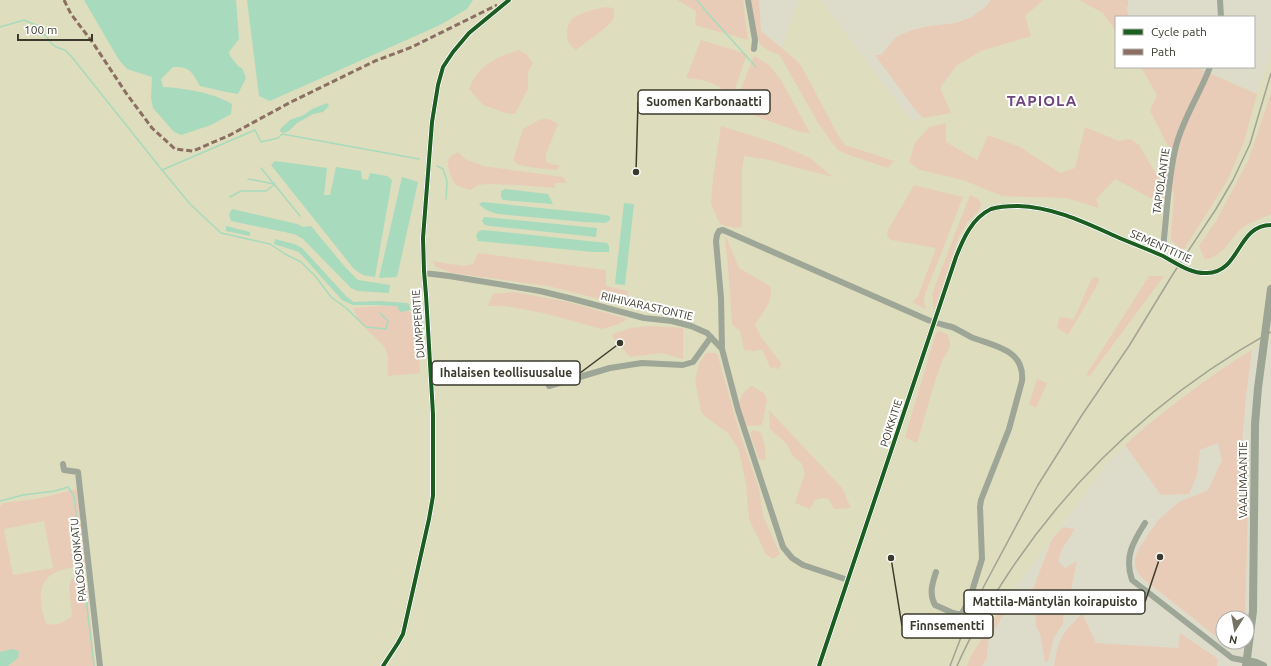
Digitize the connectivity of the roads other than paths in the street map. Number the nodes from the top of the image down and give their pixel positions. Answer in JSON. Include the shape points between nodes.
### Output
{"nodes":[{"id":1,"x":509,"y":0,"type":"edge"},
{"id":2,"x":748,"y":0,"type":"edge"},
{"id":3,"x":1220,"y":0,"type":"edge"},
{"id":4,"x":1221,"y":16,"type":"edge"},
{"id":5,"x":754,"y":49,"type":"dead end"},
{"id":6,"x":1210,"y":68,"type":"edge"},
{"id":7,"x":1005,"y":206,"type":"joint"},
{"id":8,"x":1271,"y":225,"type":"edge"},
{"id":9,"x":1162,"y":256,"type":"junction"},
{"id":10,"x":424,"y":273,"type":"junction"},
{"id":11,"x":1271,"y":292,"type":"edge"},
{"id":12,"x":934,"y":322,"type":"junction"},
{"id":13,"x":711,"y":337,"type":"junction"},
{"id":14,"x":722,"y":349,"type":"junction"},
{"id":15,"x":548,"y":386,"type":"dead end"},
{"id":16,"x":63,"y":464,"type":"dead end"},
{"id":17,"x":1145,"y":523,"type":"dead end"},
{"id":18,"x":936,"y":572,"type":"dead end"},
{"id":19,"x":848,"y":580,"type":"junction"},
{"id":20,"x":1247,"y":664,"type":"edge"},
{"id":21,"x":100,"y":666,"type":"edge"},
{"id":22,"x":383,"y":666,"type":"edge"},
{"id":23,"x":819,"y":666,"type":"edge"},
{"id":24,"x":1263,"y":666,"type":"edge"}],
"edges":[{"from":1,"to":10,"type":"street","name":"DUMPPERITIE","via":[[469,33],[443,67],[432,122],[423,238]]},
{"from":2,"to":5,"type":"street"},
{"from":3,"to":4,"type":"street"},
{"from":6,"to":9,"type":"street","name":"TAPIOLANTIE","via":[[1176,145],[1171,168]]},
{"from":7,"to":9,"type":"street","name":"SEMENTTITIE","via":[[1023,206],[1058,212]]},
{"from":7,"to":12,"type":"street","name":"POIKKITIE","via":[[990,210],[977,220],[965,236]]},
{"from":8,"to":9,"type":"street","name":"SEMENTTITIE","via":[[1252,230],[1229,262],[1215,272],[1198,272]]},
{"from":10,"to":13,"type":"street","name":"RIIHIVARASTONTIE","via":[[560,296],[644,318],[691,326]]},
{"from":10,"to":22,"type":"street","name":"DUMPPERITIE","via":[[433,414],[433,496],[402,634]]},
{"from":11,"to":20,"type":"main road","name":"VAALIMAANTIE","via":[[1255,424],[1253,612]]},
{"from":12,"to":14,"type":"street","via":[[723,230],[719,231],[716,241]]},
{"from":12,"to":18,"type":"street","via":[[1007,350],[1020,364],[1023,373],[1008,429],[981,500],[982,560],[969,601],[961,615],[935,605],[931,598]]},
{"from":12,"to":19,"type":"street","name":"POIKKITIE"},
{"from":13,"to":14,"type":"street","name":"RIIHIVARASTONTIE"},
{"from":13,"to":15,"type":"street","via":[[693,362],[683,365],[642,363],[610,368]]},
{"from":14,"to":19,"type":"street","name":"RIIHIVARASTONTIE","via":[[738,410],[784,547],[792,558],[803,565]]},
{"from":16,"to":21,"type":"street","name":"PALOSUONKATU","via":[[64,470],[78,472]]},
{"from":17,"to":20,"type":"street","via":[[1130,555],[1129,569],[1132,580],[1232,658]]},
{"from":19,"to":23,"type":"street","name":"POIKKITIE"},
{"from":20,"to":24,"type":"main road","via":[[1256,663]]}]}
